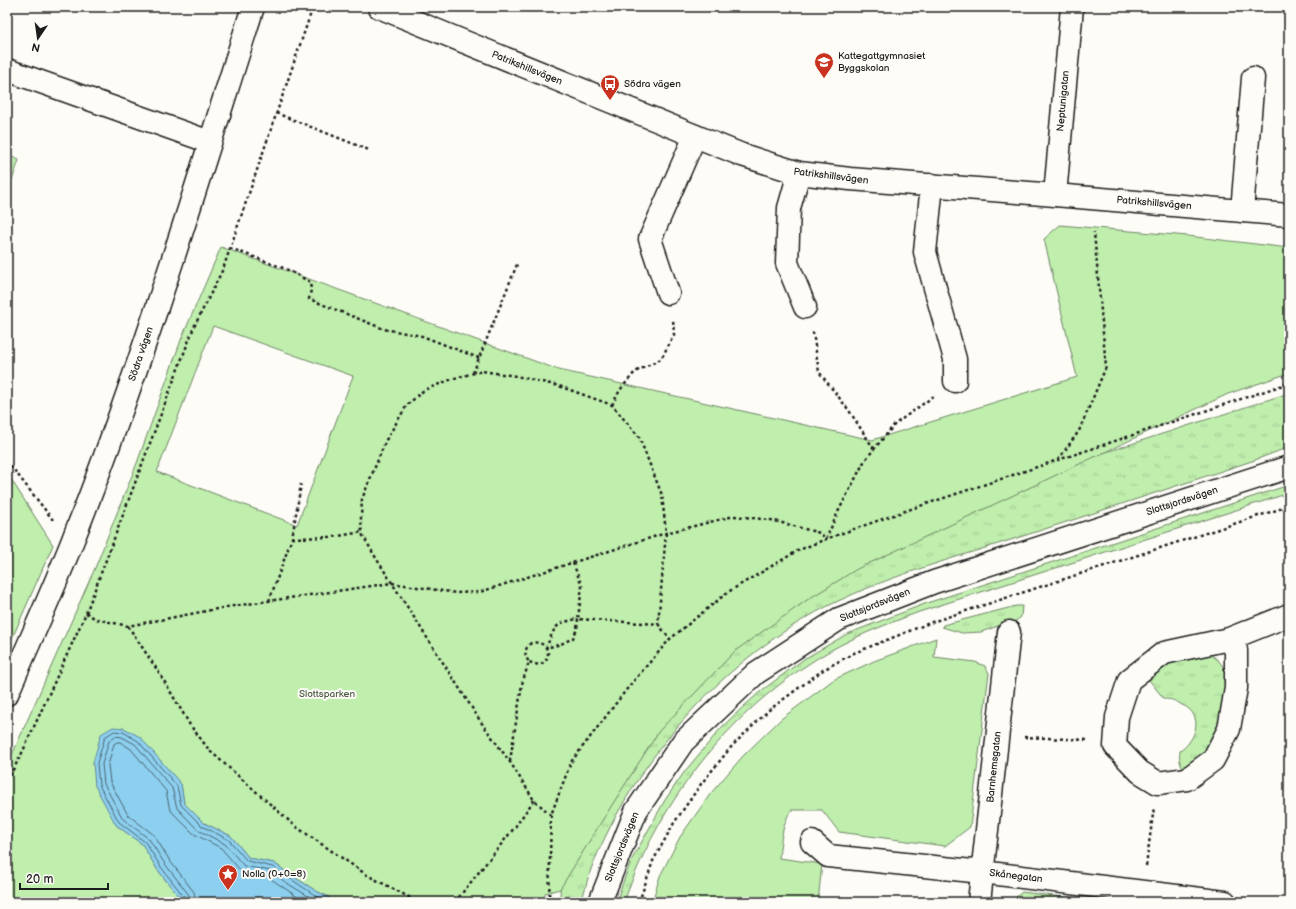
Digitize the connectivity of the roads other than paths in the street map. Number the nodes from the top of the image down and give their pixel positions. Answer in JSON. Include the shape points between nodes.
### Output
{"nodes":[{"id":1,"x":253,"y":7,"type":"edge"},
{"id":2,"x":379,"y":7,"type":"edge"},
{"id":3,"x":1072,"y":7,"type":"edge"},
{"id":4,"x":423,"y":15,"type":"edge"},
{"id":5,"x":7,"y":70,"type":"edge"},
{"id":6,"x":1254,"y":78,"type":"dead end"},
{"id":7,"x":695,"y":136,"type":"junction"},
{"id":8,"x":210,"y":142,"type":"junction"},
{"id":9,"x":799,"y":173,"type":"junction"},
{"id":10,"x":932,"y":185,"type":"junction"},
{"id":11,"x":1055,"y":194,"type":"junction"},
{"id":12,"x":1242,"y":211,"type":"junction"},
{"id":13,"x":1289,"y":215,"type":"edge"},
{"id":14,"x":668,"y":293,"type":"road end"},
{"id":15,"x":805,"y":307,"type":"road end"},
{"id":16,"x":955,"y":381,"type":"road end"},
{"id":17,"x":1284,"y":468,"type":"edge"},
{"id":18,"x":1289,"y":615,"type":"edge"},
{"id":19,"x":1009,"y":632,"type":"dead end"},
{"id":20,"x":1229,"y":639,"type":"junction"},
{"id":21,"x":7,"y":694,"type":"edge"},
{"id":22,"x":812,"y":842,"type":"dead end"},
{"id":23,"x":982,"y":872,"type":"junction"},
{"id":24,"x":600,"y":902,"type":"edge"},
{"id":25,"x":979,"y":902,"type":"edge"},
{"id":26,"x":1225,"y":902,"type":"edge"}],
"edges":[{"from":1,"to":8,"type":"street","name":"Södra vägen"},
{"from":2,"to":4,"type":"street","name":"Patrikshillsvägen"},
{"from":3,"to":11,"type":"street","name":"Neptunigatan"},
{"from":4,"to":7,"type":"street","name":"Patrikshillsvägen"},
{"from":5,"to":8,"type":"street"},
{"from":6,"to":12,"type":"street"},
{"from":7,"to":9,"type":"street","name":"Patrikshillsvägen","via":[[742,155]]},
{"from":7,"to":14,"type":"street","via":[[650,239]]},
{"from":8,"to":21,"type":"street","name":"Södra vägen","via":[[146,341],[71,544]]},
{"from":9,"to":10,"type":"street","name":"Patrikshillsvägen"},
{"from":9,"to":15,"type":"street","via":[[789,208],[787,263]]},
{"from":10,"to":11,"type":"street","name":"Patrikshillsvägen"},
{"from":10,"to":16,"type":"street","via":[[925,252],[955,359]]},
{"from":11,"to":12,"type":"street","name":"Patrikshillsvägen"},
{"from":12,"to":13,"type":"street","name":"Patrikshillsvägen"},
{"from":17,"to":24,"type":"street","name":"Slottsjordsvägen","via":[[934,582],[839,619],[756,673],[683,742],[636,811]]},
{"from":18,"to":20,"type":"street"},
{"from":19,"to":23,"type":"street","name":"Barnhemsgatan"},
{"from":20,"to":20,"type":"street","via":[[1236,650],[1236,688],[1229,729],[1213,760],[1187,779],[1158,783],[1140,772],[1115,746],[1117,717],[1129,680],[1164,653]]},
{"from":22,"to":23,"type":"street","name":"Skånegatan","via":[[828,856]]},
{"from":23,"to":25,"type":"street","name":"Barnhemsgatan"},
{"from":23,"to":26,"type":"street","name":"Skånegatan"}]}
